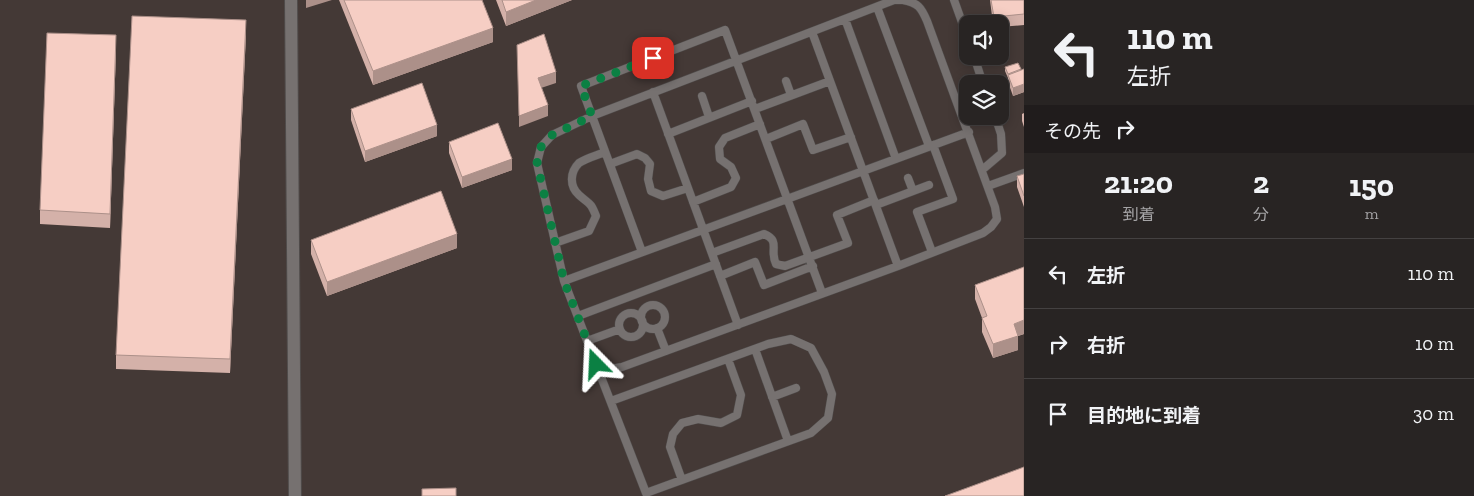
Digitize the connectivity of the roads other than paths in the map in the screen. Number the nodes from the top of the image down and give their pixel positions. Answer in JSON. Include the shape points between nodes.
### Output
{"nodes":[{"id":1,"x":291,"y":0,"type":"edge"},
{"id":2,"x":894,"y":0,"type":"edge"},
{"id":3,"x":902,"y":0,"type":"edge"},
{"id":4,"x":954,"y":0,"type":"edge"},
{"id":5,"x":877,"y":7,"type":"junction"},
{"id":6,"x":959,"y":15,"type":"edge"},
{"id":7,"x":845,"y":19,"type":"junction"},
{"id":8,"x":812,"y":32,"type":"junction"},
{"id":9,"x":737,"y":60,"type":"junction"},
{"id":10,"x":786,"y":81,"type":"dead end"},
{"id":11,"x":830,"y":81,"type":"junction"},
{"id":12,"x":653,"y":92,"type":"junction"},
{"id":13,"x":792,"y":95,"type":"junction"},
{"id":14,"x":702,"y":96,"type":"dead end"},
{"id":15,"x":752,"y":101,"type":"junction"},
{"id":16,"x":755,"y":109,"type":"junction"},
{"id":17,"x":592,"y":116,"type":"junction"},
{"id":18,"x":709,"y":117,"type":"junction"},
{"id":19,"x":760,"y":124,"type":"junction"},
{"id":20,"x":998,"y":125,"type":"edge"},
{"id":21,"x":969,"y":132,"type":"junction"},
{"id":22,"x":668,"y":134,"type":"junction"},
{"id":23,"x":851,"y":137,"type":"junction"},
{"id":24,"x":766,"y":138,"type":"junction"},
{"id":25,"x":931,"y":146,"type":"junction"},
{"id":26,"x":605,"y":152,"type":"junction"},
{"id":27,"x":896,"y":158,"type":"junction"},
{"id":28,"x":610,"y":164,"type":"junction"},
{"id":29,"x":863,"y":170,"type":"junction"},
{"id":30,"x":982,"y":170,"type":"junction"},
{"id":31,"x":1024,"y":173,"type":"edge"},
{"id":32,"x":908,"y":178,"type":"dead end"},
{"id":33,"x":929,"y":185,"type":"dead end"},
{"id":34,"x":988,"y":186,"type":"junction"},
{"id":35,"x":688,"y":188,"type":"junction"},
{"id":36,"x":913,"y":191,"type":"junction"},
{"id":37,"x":788,"y":198,"type":"junction"},
{"id":38,"x":693,"y":202,"type":"junction"},
{"id":39,"x":875,"y":203,"type":"junction"},
{"id":40,"x":703,"y":230,"type":"junction"},
{"id":41,"x":555,"y":243,"type":"junction"},
{"id":42,"x":642,"y":252,"type":"junction"},
{"id":43,"x":932,"y":252,"type":"junction"},
{"id":44,"x":712,"y":253,"type":"junction"},
{"id":45,"x":810,"y":257,"type":"junction"},
{"id":46,"x":716,"y":264,"type":"junction"},
{"id":47,"x":813,"y":266,"type":"junction"},
{"id":48,"x":898,"y":266,"type":"junction"},
{"id":49,"x":720,"y":276,"type":"junction"},
{"id":50,"x":564,"y":281,"type":"junction"},
{"id":51,"x":822,"y":293,"type":"junction"},
{"id":52,"x":578,"y":316,"type":"junction"},
{"id":53,"x":642,"y":321,"type":"junction"},
{"id":54,"x":738,"y":324,"type":"junction"},
{"id":55,"x":657,"y":328,"type":"junction"},
{"id":56,"x":620,"y":329,"type":"junction"},
{"id":57,"x":587,"y":341,"type":"junction"},
{"id":58,"x":755,"y":349,"type":"junction"},
{"id":59,"x":666,"y":351,"type":"junction"},
{"id":60,"x":728,"y":359,"type":"junction"},
{"id":61,"x":596,"y":364,"type":"junction"},
{"id":62,"x":796,"y":388,"type":"dead end"},
{"id":63,"x":772,"y":397,"type":"junction"},
{"id":64,"x":611,"y":401,"type":"junction"},
{"id":65,"x":788,"y":442,"type":"junction"},
{"id":66,"x":682,"y":480,"type":"junction"},
{"id":67,"x":295,"y":496,"type":"edge"}],
"edges":[{"from":1,"to":67,"type":"street"},
{"from":2,"to":3,"type":"lane"},
{"from":2,"to":5,"type":"lane"},
{"from":3,"to":21,"type":"lane","via":[[914,2],[928,21]]},
{"from":4,"to":6,"type":"lane"},
{"from":5,"to":7,"type":"lane"},
{"from":5,"to":25,"type":"lane"},
{"from":7,"to":8,"type":"lane"},
{"from":7,"to":27,"type":"lane"},
{"from":8,"to":9,"type":"lane"},
{"from":8,"to":11,"type":"lane"},
{"from":9,"to":12,"type":"lane"},
{"from":9,"to":15,"type":"lane"},
{"from":9,"to":17,"type":"lane","via":[[725,30],[581,86]]},
{"from":10,"to":13,"type":"lane"},
{"from":11,"to":13,"type":"lane"},
{"from":11,"to":23,"type":"lane"},
{"from":12,"to":17,"type":"lane"},
{"from":12,"to":22,"type":"lane"},
{"from":13,"to":16,"type":"lane"},
{"from":14,"to":18,"type":"lane"},
{"from":15,"to":16,"type":"lane"},
{"from":15,"to":18,"type":"lane"},
{"from":16,"to":19,"type":"lane"},
{"from":17,"to":26,"type":"lane"},
{"from":17,"to":41,"type":"lane","via":[[552,135],[541,147],[537,163]]},
{"from":18,"to":22,"type":"lane"},
{"from":19,"to":24,"type":"lane"},
{"from":19,"to":38,"type":"lane","via":[[725,138],[719,147],[720,159],[731,167],[736,178],[731,187]]},
{"from":20,"to":30,"type":"lane","via":[[1002,153]]},
{"from":21,"to":25,"type":"lane"},
{"from":21,"to":30,"type":"lane"},
{"from":22,"to":35,"type":"lane"},
{"from":23,"to":24,"type":"lane","via":[[813,150],[803,124]]},
{"from":23,"to":29,"type":"lane"},
{"from":24,"to":37,"type":"lane"},
{"from":25,"to":27,"type":"lane"},
{"from":25,"to":43,"type":"lane","via":[[953,199],[917,212]]},
{"from":26,"to":28,"type":"lane"},
{"from":26,"to":41,"type":"lane","via":[[580,162],[573,172],[571,183],[577,194],[591,204],[596,216],[589,231]]},
{"from":27,"to":29,"type":"lane"},
{"from":28,"to":35,"type":"lane","via":[[637,154],[650,164],[648,180],[651,191],[663,196]]},
{"from":28,"to":42,"type":"lane"},
{"from":29,"to":37,"type":"lane"},
{"from":29,"to":39,"type":"lane"},
{"from":30,"to":34,"type":"lane"},
{"from":31,"to":34,"type":"lane"},
{"from":32,"to":36,"type":"lane"},
{"from":33,"to":36,"type":"lane"},
{"from":34,"to":43,"type":"lane","via":[[997,219],[991,227]]},
{"from":35,"to":38,"type":"lane"},
{"from":36,"to":39,"type":"lane"},
{"from":37,"to":40,"type":"lane"},
{"from":37,"to":45,"type":"lane"},
{"from":38,"to":40,"type":"lane"},
{"from":39,"to":45,"type":"lane","via":[[837,215],[848,243]]},
{"from":39,"to":48,"type":"lane"},
{"from":40,"to":42,"type":"lane"},
{"from":40,"to":44,"type":"lane"},
{"from":41,"to":50,"type":"lane"},
{"from":42,"to":50,"type":"lane"},
{"from":43,"to":48,"type":"lane"},
{"from":44,"to":45,"type":"lane","via":[[764,234],[770,236],[774,244],[776,264],[785,266]]},
{"from":44,"to":46,"type":"lane"},
{"from":45,"to":47,"type":"lane"},
{"from":46,"to":49,"type":"lane"},
{"from":46,"to":52,"type":"lane"},
{"from":47,"to":49,"type":"lane","via":[[764,286],[755,262]]},
{"from":47,"to":51,"type":"lane"},
{"from":48,"to":51,"type":"lane"},
{"from":49,"to":54,"type":"lane"},
{"from":50,"to":52,"type":"lane"},
{"from":51,"to":54,"type":"lane"},
{"from":52,"to":57,"type":"lane"},
{"from":53,"to":55,"type":"lane","via":[[646,327]]},
{"from":53,"to":55,"type":"lane","via":[[644,310],[651,306],[659,307],[665,316]]},
{"from":53,"to":56,"type":"lane","via":[[642,328],[635,336],[628,336]]},
{"from":53,"to":56,"type":"lane","via":[[633,313],[626,315],[620,321]]},
{"from":54,"to":59,"type":"lane"},
{"from":55,"to":59,"type":"lane"},
{"from":56,"to":57,"type":"lane"},
{"from":57,"to":61,"type":"lane"},
{"from":58,"to":60,"type":"lane"},
{"from":58,"to":63,"type":"lane"},
{"from":58,"to":65,"type":"lane","via":[[791,339],[811,348],[832,394],[828,418],[811,433]]},
{"from":59,"to":61,"type":"lane","via":[[622,367],[610,369]]},
{"from":60,"to":64,"type":"lane"},
{"from":60,"to":66,"type":"lane","via":[[741,395],[737,415],[721,423],[698,419],[682,423],[672,434],[670,448]]},
{"from":61,"to":64,"type":"lane"},
{"from":62,"to":63,"type":"lane"},
{"from":63,"to":65,"type":"lane"},
{"from":64,"to":66,"type":"lane","via":[[646,493]]},
{"from":65,"to":66,"type":"lane"}]}
